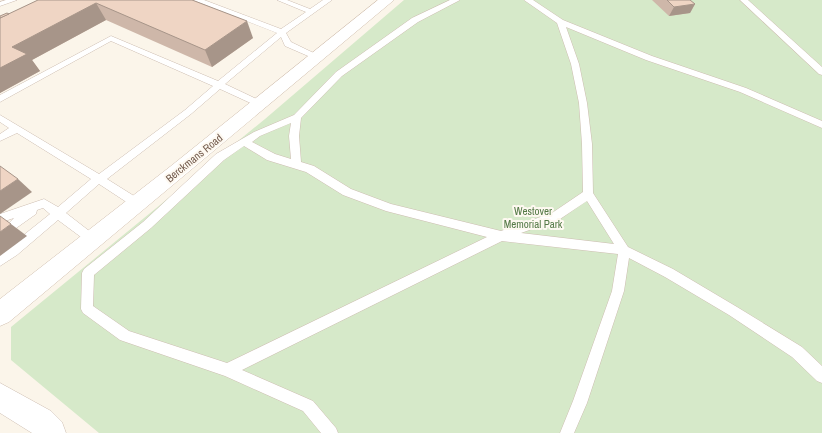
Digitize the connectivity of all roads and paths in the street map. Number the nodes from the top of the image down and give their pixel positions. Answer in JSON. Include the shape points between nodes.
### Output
{"nodes":[{"id":1,"x":13,"y":0,"type":"edge"},
{"id":2,"x":197,"y":0,"type":"edge"},
{"id":3,"x":280,"y":0,"type":"edge"},
{"id":4,"x":328,"y":0,"type":"edge"},
{"id":5,"x":387,"y":0,"type":"edge"},
{"id":6,"x":456,"y":0,"type":"edge"},
{"id":7,"x":528,"y":0,"type":"edge"},
{"id":8,"x":744,"y":0,"type":"edge"},
{"id":9,"x":0,"y":4,"type":"edge"},
{"id":10,"x":312,"y":12,"type":"junction"},
{"id":11,"x":560,"y":22,"type":"junction"},
{"id":12,"x":282,"y":32,"type":"junction"},
{"id":13,"x":318,"y":57,"type":"junction"},
{"id":14,"x":822,"y":72,"type":"edge"},
{"id":15,"x":219,"y":85,"type":"junction"},
{"id":16,"x":0,"y":99,"type":"edge"},
{"id":17,"x":260,"y":104,"type":"junction"},
{"id":18,"x":297,"y":117,"type":"junction"},
{"id":19,"x":0,"y":118,"type":"edge"},
{"id":20,"x":822,"y":125,"type":"edge"},
{"id":21,"x":17,"y":128,"type":"junction"},
{"id":22,"x":0,"y":138,"type":"edge"},
{"id":23,"x":244,"y":142,"type":"junction"},
{"id":24,"x":296,"y":165,"type":"junction"},
{"id":25,"x":100,"y":179,"type":"junction"},
{"id":26,"x":588,"y":194,"type":"junction"},
{"id":27,"x":44,"y":203,"type":"junction"},
{"id":28,"x":138,"y":204,"type":"junction"},
{"id":29,"x":57,"y":213,"type":"junction"},
{"id":30,"x":2,"y":218,"type":"edge"},
{"id":31,"x":12,"y":226,"type":"dead end"},
{"id":32,"x":501,"y":236,"type":"junction"},
{"id":33,"x":93,"y":240,"type":"junction"},
{"id":34,"x":624,"y":250,"type":"junction"},
{"id":35,"x":0,"y":262,"type":"edge"},
{"id":36,"x":0,"y":314,"type":"edge"},
{"id":37,"x":227,"y":370,"type":"junction"},
{"id":38,"x":822,"y":376,"type":"edge"},
{"id":39,"x":0,"y":397,"type":"edge"},
{"id":40,"x":40,"y":429,"type":"edge"},
{"id":41,"x":331,"y":433,"type":"edge"},
{"id":42,"x":568,"y":433,"type":"edge"}],
"edges":[{"from":1,"to":9,"type":"lane"},
{"from":2,"to":12,"type":"lane"},
{"from":3,"to":10,"type":"lane"},
{"from":4,"to":10,"type":"lane"},
{"from":5,"to":13,"type":"main road","name":"Berckmans Road"},
{"from":6,"to":18,"type":"lane","via":[[415,20],[340,74]]},
{"from":7,"to":11,"type":"lane"},
{"from":8,"to":14,"type":"lane"},
{"from":10,"to":12,"type":"lane"},
{"from":11,"to":20,"type":"lane","via":[[649,58],[743,90]]},
{"from":11,"to":26,"type":"lane","via":[[575,64],[583,103]]},
{"from":12,"to":13,"type":"lane","via":[[288,44]]},
{"from":12,"to":15,"type":"lane"},
{"from":13,"to":17,"type":"main road","name":"Berckmans Road"},
{"from":15,"to":16,"type":"lane","via":[[111,38]]},
{"from":15,"to":17,"type":"lane"},
{"from":15,"to":25,"type":"lane"},
{"from":17,"to":28,"type":"main road","name":"Berckmans Road"},
{"from":18,"to":23,"type":"lane"},
{"from":18,"to":24,"type":"lane","via":[[294,136]]},
{"from":19,"to":21,"type":"lane"},
{"from":21,"to":22,"type":"lane"},
{"from":21,"to":25,"type":"lane"},
{"from":23,"to":24,"type":"lane","via":[[271,157]]},
{"from":23,"to":37,"type":"lane","via":[[220,157],[147,225],[88,272],[87,309],[125,336]]},
{"from":24,"to":32,"type":"lane","via":[[310,170],[347,192],[390,208]]},
{"from":25,"to":28,"type":"lane"},
{"from":25,"to":29,"type":"lane"},
{"from":26,"to":32,"type":"lane","via":[[556,216]]},
{"from":26,"to":34,"type":"lane"},
{"from":27,"to":29,"type":"lane"},
{"from":27,"to":30,"type":"lane"},
{"from":27,"to":31,"type":"lane"},
{"from":28,"to":33,"type":"main road","name":"Berckmans Road"},
{"from":29,"to":33,"type":"lane"},
{"from":29,"to":35,"type":"lane"},
{"from":32,"to":34,"type":"lane"},
{"from":32,"to":37,"type":"lane"},
{"from":33,"to":36,"type":"main road","name":"Berckmans Road"},
{"from":34,"to":38,"type":"lane","via":[[733,310],[797,352]]},
{"from":34,"to":42,"type":"lane","via":[[618,292]]},
{"from":37,"to":41,"type":"lane","via":[[308,406]]},
{"from":39,"to":40,"type":"main road"}]}
